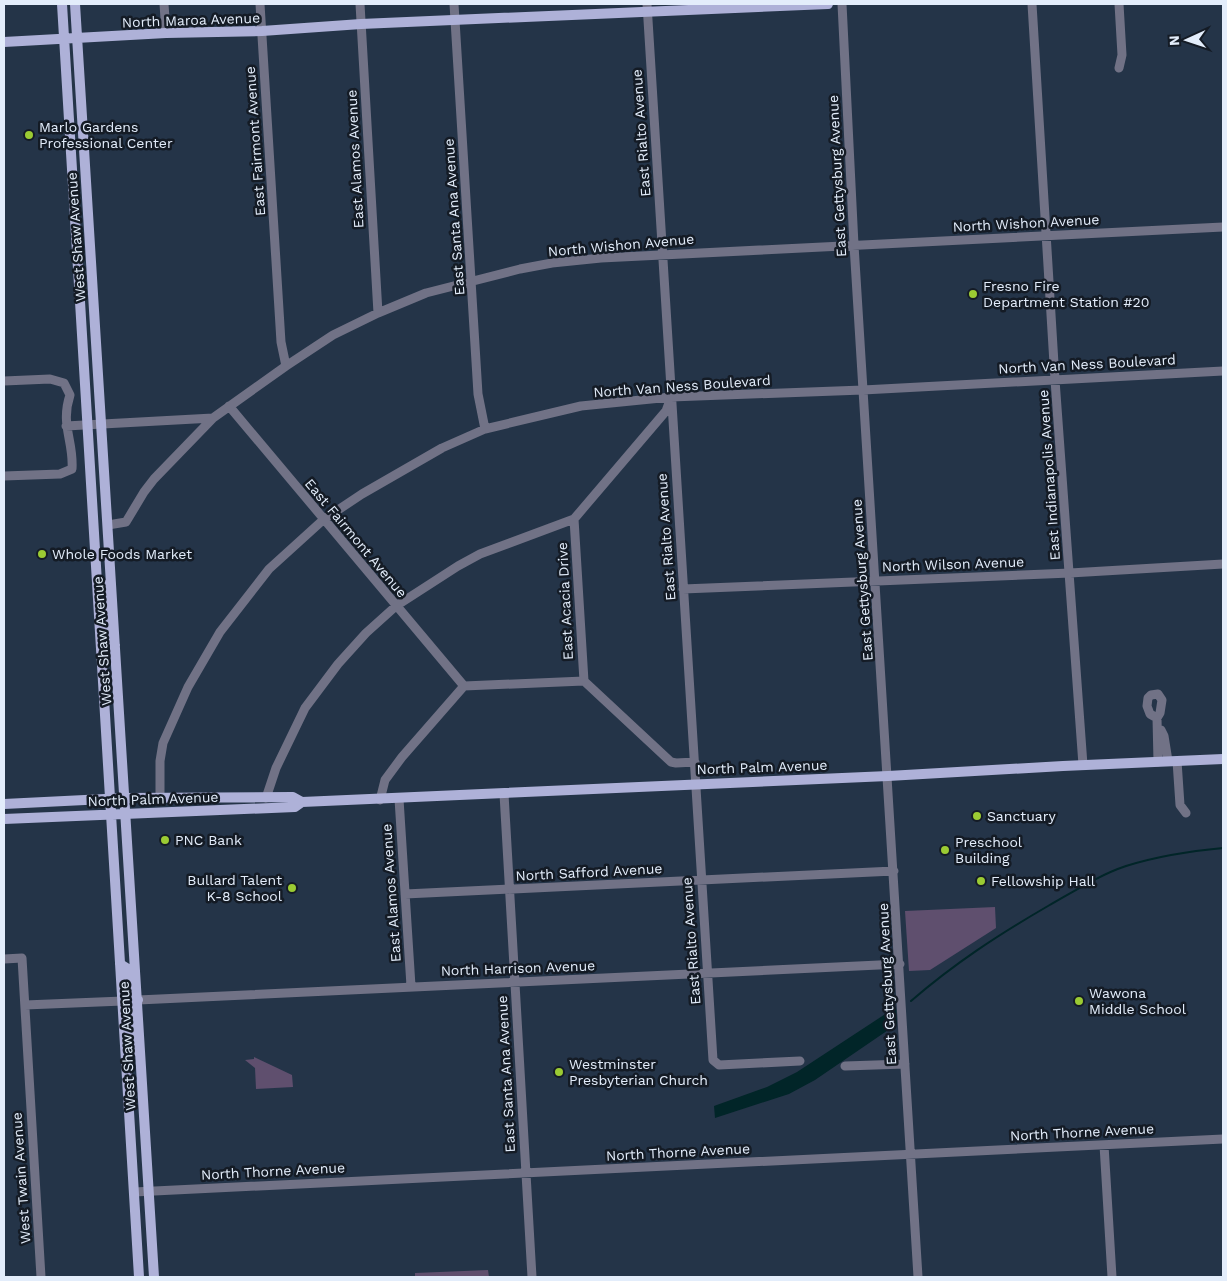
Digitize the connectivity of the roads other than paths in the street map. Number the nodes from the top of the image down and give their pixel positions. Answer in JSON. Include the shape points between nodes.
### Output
{"nodes":[{"id":1,"x":62,"y":4,"type":"edge"},
{"id":2,"x":76,"y":4,"type":"edge"},
{"id":3,"x":164,"y":4,"type":"edge"},
{"id":4,"x":260,"y":4,"type":"edge"},
{"id":5,"x":360,"y":4,"type":"edge"},
{"id":6,"x":454,"y":4,"type":"edge"},
{"id":7,"x":828,"y":4,"type":"edge"},
{"id":8,"x":842,"y":4,"type":"edge"},
{"id":9,"x":1032,"y":4,"type":"edge"},
{"id":10,"x":1119,"y":4,"type":"edge"},
{"id":11,"x":743,"y":6,"type":"edge"},
{"id":12,"x":647,"y":8,"type":"edge"},
{"id":13,"x":455,"y":21,"type":"junction"},
{"id":14,"x":361,"y":24,"type":"junction"},
{"id":15,"x":262,"y":31,"type":"junction"},
{"id":16,"x":166,"y":33,"type":"junction"},
{"id":17,"x":64,"y":39,"type":"junction"},
{"id":18,"x":78,"y":39,"type":"junction"},
{"id":19,"x":4,"y":42,"type":"edge"},
{"id":20,"x":1119,"y":68,"type":"dead end"},
{"id":21,"x":1223,"y":227,"type":"edge"},
{"id":22,"x":1046,"y":236,"type":"junction"},
{"id":23,"x":854,"y":245,"type":"junction"},
{"id":24,"x":663,"y":254,"type":"junction"},
{"id":25,"x":472,"y":280,"type":"junction"},
{"id":26,"x":378,"y":313,"type":"junction"},
{"id":27,"x":286,"y":366,"type":"junction"},
{"id":28,"x":1223,"y":371,"type":"edge"},
{"id":29,"x":1055,"y":380,"type":"junction"},
{"id":30,"x":4,"y":382,"type":"edge"},
{"id":31,"x":863,"y":390,"type":"junction"},
{"id":32,"x":671,"y":397,"type":"junction"},
{"id":33,"x":229,"y":406,"type":"junction"},
{"id":34,"x":213,"y":418,"type":"junction"},
{"id":35,"x":88,"y":424,"type":"junction"},
{"id":36,"x":102,"y":424,"type":"junction"},
{"id":37,"x":66,"y":426,"type":"junction"},
{"id":38,"x":485,"y":429,"type":"junction"},
{"id":39,"x":4,"y":476,"type":"edge"},
{"id":40,"x":574,"y":519,"type":"junction"},
{"id":41,"x":323,"y":520,"type":"junction"},
{"id":42,"x":108,"y":525,"type":"junction"},
{"id":43,"x":1223,"y":564,"type":"edge"},
{"id":44,"x":1070,"y":573,"type":"junction"},
{"id":45,"x":98,"y":578,"type":"junction"},
{"id":46,"x":876,"y":580,"type":"junction"},
{"id":47,"x":683,"y":589,"type":"junction"},
{"id":48,"x":396,"y":606,"type":"junction"},
{"id":49,"x":116,"y":646,"type":"junction"},
{"id":50,"x":584,"y":681,"type":"junction"},
{"id":51,"x":464,"y":686,"type":"junction"},
{"id":52,"x":1158,"y":722,"type":"dead end"},
{"id":53,"x":1223,"y":759,"type":"edge"},
{"id":54,"x":1168,"y":761,"type":"junction"},
{"id":55,"x":695,"y":762,"type":"junction"},
{"id":56,"x":1083,"y":765,"type":"junction"},
{"id":57,"x":888,"y":776,"type":"junction"},
{"id":58,"x":696,"y":784,"type":"junction"},
{"id":59,"x":504,"y":794,"type":"junction"},
{"id":60,"x":125,"y":798,"type":"junction"},
{"id":61,"x":266,"y":798,"type":"junction"},
{"id":62,"x":111,"y":799,"type":"junction"},
{"id":63,"x":160,"y":799,"type":"junction"},
{"id":64,"x":399,"y":799,"type":"junction"},
{"id":65,"x":380,"y":800,"type":"junction"},
{"id":66,"x":302,"y":802,"type":"junction"},
{"id":67,"x":4,"y":804,"type":"edge"},
{"id":68,"x":1186,"y":813,"type":"dead end"},
{"id":69,"x":126,"y":814,"type":"junction"},
{"id":70,"x":112,"y":815,"type":"junction"},
{"id":71,"x":4,"y":819,"type":"edge"},
{"id":72,"x":894,"y":871,"type":"junction"},
{"id":73,"x":701,"y":880,"type":"junction"},
{"id":74,"x":509,"y":889,"type":"junction"},
{"id":75,"x":405,"y":894,"type":"junction"},
{"id":76,"x":4,"y":959,"type":"edge"},
{"id":77,"x":120,"y":964,"type":"junction"},
{"id":78,"x":900,"y":964,"type":"junction"},
{"id":79,"x":706,"y":974,"type":"junction"},
{"id":80,"x":514,"y":982,"type":"junction"},
{"id":81,"x":411,"y":986,"type":"junction"},
{"id":82,"x":138,"y":1000,"type":"junction"},
{"id":83,"x":123,"y":1001,"type":"junction"},
{"id":84,"x":25,"y":1005,"type":"junction"},
{"id":85,"x":800,"y":1061,"type":"dead end"},
{"id":86,"x":142,"y":1064,"type":"junction"},
{"id":87,"x":906,"y":1064,"type":"junction"},
{"id":88,"x":845,"y":1066,"type":"dead end"},
{"id":89,"x":1223,"y":1139,"type":"edge"},
{"id":90,"x":1104,"y":1145,"type":"junction"},
{"id":91,"x":910,"y":1155,"type":"junction"},
{"id":92,"x":526,"y":1173,"type":"junction"},
{"id":93,"x":149,"y":1191,"type":"junction"},
{"id":94,"x":134,"y":1192,"type":"junction"},
{"id":95,"x":41,"y":1277,"type":"edge"},
{"id":96,"x":139,"y":1277,"type":"edge"},
{"id":97,"x":154,"y":1277,"type":"edge"},
{"id":98,"x":532,"y":1277,"type":"edge"},
{"id":99,"x":918,"y":1277,"type":"edge"},
{"id":100,"x":1112,"y":1277,"type":"edge"}],
"edges":[{"from":1,"to":17,"type":"main road","name":"West Shaw Avenue"},
{"from":2,"to":18,"type":"main road","name":"West Shaw Avenue"},
{"from":3,"to":16,"type":"street"},
{"from":4,"to":15,"type":"street","name":"East Fairmont Avenue"},
{"from":5,"to":14,"type":"street","name":"East Alamos Avenue"},
{"from":6,"to":13,"type":"street","name":"East Santa Ana Avenue"},
{"from":7,"to":11,"type":"main road","name":"North Maroa Avenue"},
{"from":8,"to":23,"type":"street","name":"East Gettysburg Avenue"},
{"from":9,"to":22,"type":"street","name":"East Indianapolis Avenue"},
{"from":10,"to":20,"type":"street","via":[[1122,55]]},
{"from":11,"to":12,"type":"main road","name":"North Maroa Avenue"},
{"from":12,"to":13,"type":"main road","name":"North Maroa Avenue"},
{"from":12,"to":24,"type":"street","name":"East Rialto Avenue"},
{"from":13,"to":14,"type":"main road","name":"North Maroa Avenue"},
{"from":13,"to":25,"type":"street","name":"East Santa Ana Avenue"},
{"from":14,"to":15,"type":"main road","name":"North Maroa Avenue"},
{"from":14,"to":26,"type":"street","name":"East Alamos Avenue"},
{"from":15,"to":16,"type":"main road","name":"North Maroa Avenue"},
{"from":15,"to":27,"type":"street","name":"East Fairmont Avenue","via":[[281,342]]},
{"from":16,"to":18,"type":"main road","name":"North Maroa Avenue"},
{"from":17,"to":18,"type":"main road","name":"North Maroa Avenue"},
{"from":17,"to":19,"type":"main road","name":"North Maroa Avenue"},
{"from":17,"to":35,"type":"main road","name":"West Shaw Avenue"},
{"from":18,"to":36,"type":"main road","name":"West Shaw Avenue"},
{"from":21,"to":22,"type":"street","name":"North Wishon Avenue"},
{"from":22,"to":23,"type":"street","name":"North Wishon Avenue"},
{"from":22,"to":29,"type":"street","name":"East Indianapolis Avenue"},
{"from":23,"to":24,"type":"street","name":"North Wishon Avenue"},
{"from":23,"to":31,"type":"street","name":"East Gettysburg Avenue"},
{"from":24,"to":25,"type":"street","name":"North Wishon Avenue","via":[[552,263]]},
{"from":24,"to":32,"type":"street","name":"East Rialto Avenue"},
{"from":25,"to":26,"type":"street","name":"North Wishon Avenue","via":[[426,293]]},
{"from":25,"to":38,"type":"street","name":"East Santa Ana Avenue","via":[[478,394]]},
{"from":26,"to":27,"type":"street","name":"North Wishon Avenue","via":[[333,335]]},
{"from":27,"to":33,"type":"street","name":"North Wishon Avenue"},
{"from":28,"to":29,"type":"street","name":"North Van Ness Boulevard"},
{"from":29,"to":31,"type":"street","name":"North Van Ness Boulevard"},
{"from":29,"to":44,"type":"street","name":"East Indianapolis Avenue"},
{"from":30,"to":37,"type":"street","via":[[50,379],[64,383],[70,395],[65,408]]},
{"from":31,"to":32,"type":"street","name":"North Van Ness Boulevard"},
{"from":31,"to":46,"type":"street","name":"East Gettysburg Avenue"},
{"from":32,"to":38,"type":"street","name":"North Van Ness Boulevard","via":[[581,406]]},
{"from":32,"to":40,"type":"street","via":[[666,411]]},
{"from":32,"to":47,"type":"street","name":"East Rialto Avenue"},
{"from":33,"to":34,"type":"street","name":"North Wishon Avenue"},
{"from":33,"to":41,"type":"street","name":"East Fairmont Avenue"},
{"from":34,"to":36,"type":"street"},
{"from":34,"to":42,"type":"street","name":"North Wishon Avenue","via":[[154,479],[126,522]]},
{"from":35,"to":36,"type":"street"},
{"from":35,"to":37,"type":"street"},
{"from":35,"to":45,"type":"main road","name":"West Shaw Avenue"},
{"from":36,"to":42,"type":"main road","name":"West Shaw Avenue"},
{"from":37,"to":39,"type":"street","via":[[73,455],[72,469],[60,474]]},
{"from":38,"to":41,"type":"street","name":"North Van Ness Boulevard","via":[[399,472]]},
{"from":40,"to":48,"type":"street","via":[[480,554]]},
{"from":40,"to":50,"type":"street","name":"East Acacia Drive"},
{"from":41,"to":48,"type":"street","name":"East Fairmont Avenue"},
{"from":41,"to":63,"type":"street","name":"North Van Ness Boulevard","via":[[270,569],[203,659],[163,743]]},
{"from":42,"to":49,"type":"main road","name":"West Shaw Avenue"},
{"from":43,"to":44,"type":"street","name":"North Wilson Avenue"},
{"from":44,"to":46,"type":"street","name":"North Wilson Avenue"},
{"from":44,"to":56,"type":"street","name":"East Indianapolis Avenue"},
{"from":45,"to":49,"type":"main road","via":[[105,587],[108,632]]},
{"from":45,"to":62,"type":"main road","name":"West Shaw Avenue"},
{"from":46,"to":47,"type":"street","name":"North Wilson Avenue"},
{"from":46,"to":57,"type":"street","name":"East Gettysburg Avenue"},
{"from":47,"to":55,"type":"street","name":"East Rialto Avenue"},
{"from":48,"to":51,"type":"street","name":"East Fairmont Avenue"},
{"from":48,"to":61,"type":"street","via":[[366,633],[312,696],[276,768]]},
{"from":49,"to":60,"type":"main road","name":"West Shaw Avenue"},
{"from":50,"to":51,"type":"street"},
{"from":50,"to":55,"type":"street","via":[[671,762]]},
{"from":51,"to":65,"type":"street","via":[[385,780]]},
{"from":52,"to":54,"type":"street"},
{"from":53,"to":54,"type":"main road","name":"North Palm Avenue"},
{"from":54,"to":56,"type":"main road","name":"North Palm Avenue"},
{"from":54,"to":68,"type":"street","via":[[1180,805]]},
{"from":55,"to":58,"type":"street","name":"East Rialto Avenue"},
{"from":56,"to":57,"type":"main road","name":"North Palm Avenue"},
{"from":57,"to":58,"type":"main road","name":"North Palm Avenue"},
{"from":57,"to":72,"type":"street","name":"East Gettysburg Avenue"},
{"from":58,"to":59,"type":"main road","name":"North Palm Avenue"},
{"from":58,"to":73,"type":"street","name":"East Rialto Avenue"},
{"from":59,"to":64,"type":"main road","name":"North Palm Avenue"},
{"from":59,"to":74,"type":"street","name":"East Santa Ana Avenue"},
{"from":60,"to":62,"type":"main road","name":"North Palm Avenue"},
{"from":60,"to":63,"type":"main road","name":"North Palm Avenue"},
{"from":60,"to":69,"type":"main road","name":"West Shaw Avenue"},
{"from":61,"to":63,"type":"main road","name":"North Palm Avenue"},
{"from":61,"to":66,"type":"main road","name":"North Palm Avenue","via":[[294,797]]},
{"from":62,"to":67,"type":"main road","name":"North Palm Avenue"},
{"from":62,"to":70,"type":"main road","name":"West Shaw Avenue"},
{"from":64,"to":65,"type":"main road","name":"North Palm Avenue"},
{"from":64,"to":75,"type":"street","name":"East Alamos Avenue"},
{"from":65,"to":66,"type":"main road","name":"North Palm Avenue"},
{"from":66,"to":69,"type":"main road","name":"North Palm Avenue","via":[[295,807]]},
{"from":69,"to":70,"type":"main road","name":"North Palm Avenue"},
{"from":69,"to":82,"type":"main road","name":"West Shaw Avenue"},
{"from":70,"to":71,"type":"main road","name":"North Palm Avenue"},
{"from":70,"to":77,"type":"main road","name":"West Shaw Avenue"},
{"from":72,"to":73,"type":"street","name":"North Safford Avenue"},
{"from":72,"to":78,"type":"street","name":"East Gettysburg Avenue"},
{"from":73,"to":74,"type":"street","name":"North Safford Avenue"},
{"from":73,"to":79,"type":"street","name":"East Rialto Avenue"},
{"from":74,"to":75,"type":"street","name":"North Safford Avenue"},
{"from":74,"to":80,"type":"street","name":"East Santa Ana Avenue"},
{"from":75,"to":81,"type":"street","name":"East Alamos Avenue"},
{"from":76,"to":84,"type":"street","name":"West Twain Avenue","via":[[22,958]]},
{"from":77,"to":82,"type":"main road","via":[[128,969],[129,995]]},
{"from":77,"to":83,"type":"main road","name":"West Shaw Avenue"},
{"from":78,"to":79,"type":"street","name":"North Harrison Avenue"},
{"from":78,"to":87,"type":"street","name":"East Gettysburg Avenue"},
{"from":79,"to":80,"type":"street","name":"North Harrison Avenue"},
{"from":79,"to":85,"type":"street","name":"East Rialto Avenue","via":[[713,1060],[719,1065]]},
{"from":80,"to":81,"type":"street","name":"North Harrison Avenue"},
{"from":80,"to":92,"type":"street","name":"East Santa Ana Avenue"},
{"from":81,"to":82,"type":"street","name":"North Harrison Avenue"},
{"from":82,"to":86,"type":"main road","name":"West Shaw Avenue"},
{"from":83,"to":84,"type":"street"},
{"from":83,"to":86,"type":"main road","via":[[130,1009],[132,1036]]},
{"from":83,"to":94,"type":"main road","name":"West Shaw Avenue"},
{"from":84,"to":95,"type":"street","name":"West Twain Avenue"},
{"from":86,"to":93,"type":"main road","name":"West Shaw Avenue"},
{"from":87,"to":88,"type":"street"},
{"from":87,"to":91,"type":"street","name":"East Gettysburg Avenue"},
{"from":89,"to":90,"type":"street","name":"North Thorne Avenue"},
{"from":90,"to":91,"type":"street","name":"North Thorne Avenue"},
{"from":90,"to":100,"type":"street"},
{"from":91,"to":92,"type":"street","name":"North Thorne Avenue"},
{"from":91,"to":99,"type":"street","name":"East Gettysburg Avenue"},
{"from":92,"to":93,"type":"street","name":"North Thorne Avenue"},
{"from":92,"to":98,"type":"street","name":"East Santa Ana Avenue"},
{"from":93,"to":94,"type":"street","name":"North Thorne Avenue"},
{"from":93,"to":97,"type":"main road","name":"West Shaw Avenue"},
{"from":94,"to":96,"type":"main road","name":"West Shaw Avenue"}]}
